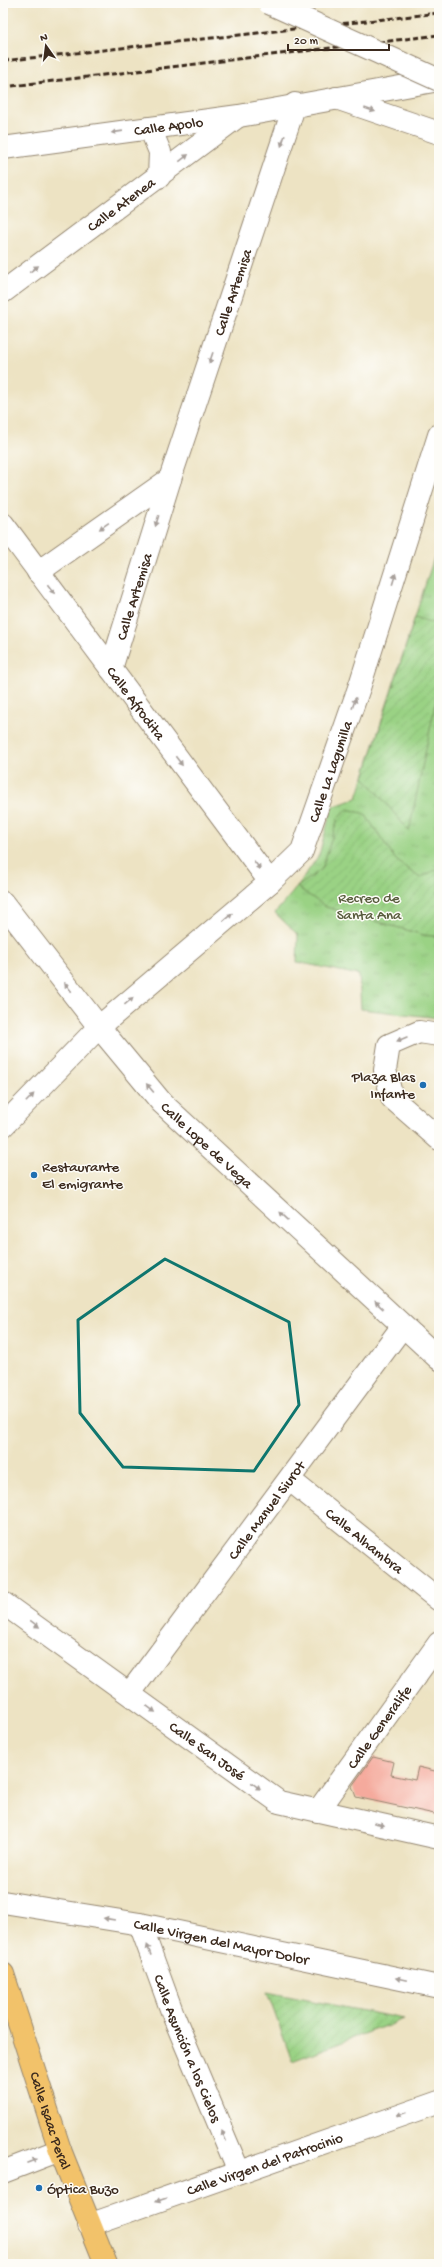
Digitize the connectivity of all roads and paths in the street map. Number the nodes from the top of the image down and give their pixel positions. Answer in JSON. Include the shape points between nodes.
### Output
{"nodes":[{"id":1,"x":269,"y":3,"type":"edge"},
{"id":2,"x":439,"y":80,"type":"edge"},
{"id":3,"x":333,"y":97,"type":"junction"},
{"id":4,"x":295,"y":104,"type":"junction"},
{"id":5,"x":239,"y":116,"type":"junction"},
{"id":6,"x":150,"y":128,"type":"junction"},
{"id":7,"x":439,"y":133,"type":"edge"},
{"id":8,"x":3,"y":148,"type":"edge"},
{"id":9,"x":159,"y":177,"type":"junction"},
{"id":10,"x":3,"y":292,"type":"edge"},
{"id":11,"x":439,"y":435,"type":"edge"},
{"id":12,"x":170,"y":479,"type":"junction"},
{"id":13,"x":3,"y":524,"type":"edge"},
{"id":14,"x":38,"y":572,"type":"junction"},
{"id":15,"x":111,"y":669,"type":"junction"},
{"id":16,"x":270,"y":882,"type":"junction"},
{"id":17,"x":3,"y":903,"type":"edge"},
{"id":18,"x":99,"y":1026,"type":"junction"},
{"id":19,"x":439,"y":1035,"type":"edge"},
{"id":20,"x":3,"y":1126,"type":"edge"},
{"id":21,"x":439,"y":1139,"type":"edge"},
{"id":22,"x":402,"y":1327,"type":"junction"},
{"id":23,"x":439,"y":1359,"type":"edge"},
{"id":24,"x":290,"y":1480,"type":"junction"},
{"id":25,"x":439,"y":1600,"type":"edge"},
{"id":26,"x":3,"y":1603,"type":"edge"},
{"id":27,"x":439,"y":1643,"type":"edge"},
{"id":28,"x":130,"y":1693,"type":"junction"},
{"id":29,"x":318,"y":1811,"type":"junction"},
{"id":30,"x":439,"y":1838,"type":"edge"},
{"id":31,"x":3,"y":1902,"type":"edge"},
{"id":32,"x":140,"y":1924,"type":"junction"},
{"id":33,"x":3,"y":1974,"type":"edge"},
{"id":34,"x":439,"y":1987,"type":"edge"},
{"id":35,"x":439,"y":2102,"type":"edge"},
{"id":36,"x":60,"y":2150,"type":"junction"},
{"id":37,"x":3,"y":2172,"type":"edge"},
{"id":38,"x":238,"y":2172,"type":"junction"},
{"id":39,"x":90,"y":2225,"type":"junction"},
{"id":40,"x":106,"y":2264,"type":"edge"}],
"edges":[{"from":1,"to":2,"type":"street","bridge":true},
{"from":2,"to":3,"type":"street","name":"Calle Apolo"},
{"from":3,"to":4,"type":"street","name":"Calle Apolo"},
{"from":3,"to":7,"type":"street","one_way":true},
{"from":4,"to":5,"type":"street","name":"Calle Apolo"},
{"from":4,"to":12,"type":"street","name":"Calle Artemisa","one_way":true},
{"from":5,"to":6,"type":"street","name":"Calle Apolo"},
{"from":9,"to":5,"type":"street","name":"Calle Atenea","one_way":true},
{"from":6,"to":8,"type":"street","name":"Calle Apolo","one_way":true},
{"from":6,"to":9,"type":"street","via":[[160,152]]},
{"from":10,"to":9,"type":"street","name":"Calle Atenea","one_way":true},
{"from":16,"to":11,"type":"street","name":"Calle La Lagunilla","one_way":true,"via":[[302,851],[360,685]]},
{"from":12,"to":14,"type":"street","one_way":true},
{"from":12,"to":15,"type":"street","name":"Calle Artemisa","one_way":true},
{"from":13,"to":14,"type":"street","name":"Calle Afrodita"},
{"from":14,"to":15,"type":"street","name":"Calle Afrodita","one_way":true},
{"from":15,"to":16,"type":"street","name":"Calle Afrodita","one_way":true},
{"from":18,"to":16,"type":"street","name":"Calle La Lagunilla","one_way":true},
{"from":18,"to":17,"type":"street","name":"Calle Lope de Vega","one_way":true},
{"from":20,"to":18,"type":"street","name":"Calle La Lagunilla","one_way":true},
{"from":22,"to":18,"type":"street","name":"Calle Lope de Vega","one_way":true,"via":[[162,1103]]},
{"from":19,"to":21,"type":"street","one_way":true,"via":[[419,1032],[389,1045],[385,1070],[392,1098]]},
{"from":22,"to":23,"type":"street","name":"Calle Lope de Vega"},
{"from":22,"to":24,"type":"street","name":"Calle Manuel Siurot"},
{"from":24,"to":25,"type":"street","name":"Calle Alhambra"},
{"from":24,"to":28,"type":"street","name":"Calle Manuel Siurot"},
{"from":26,"to":28,"type":"street","name":"Calle San José","one_way":true},
{"from":27,"to":29,"type":"street","name":"Calle Generalife"},
{"from":28,"to":29,"type":"street","name":"Calle San José","one_way":true,"via":[[279,1802]]},
{"from":29,"to":30,"type":"street","name":"Calle San José","one_way":true},
{"from":32,"to":31,"type":"street","name":"Calle Virgen del Mayor Dolor","one_way":true},
{"from":34,"to":32,"type":"street","name":"Calle Virgen del Mayor Dolor","one_way":true},
{"from":38,"to":32,"type":"street","name":"Calle Asunción a los Cielos","one_way":true,"via":[[174,2016]]},
{"from":33,"to":36,"type":"main road","name":"Calle Isaac Peral"},
{"from":35,"to":38,"type":"street","name":"Calle Virgen del Patrocinio","one_way":true},
{"from":37,"to":36,"type":"street","one_way":true},
{"from":36,"to":39,"type":"main road","name":"Calle Isaac Peral"},
{"from":38,"to":39,"type":"street","name":"Calle Virgen del Patrocinio","one_way":true},
{"from":39,"to":40,"type":"main road","name":"Calle Isaac Peral"}]}
